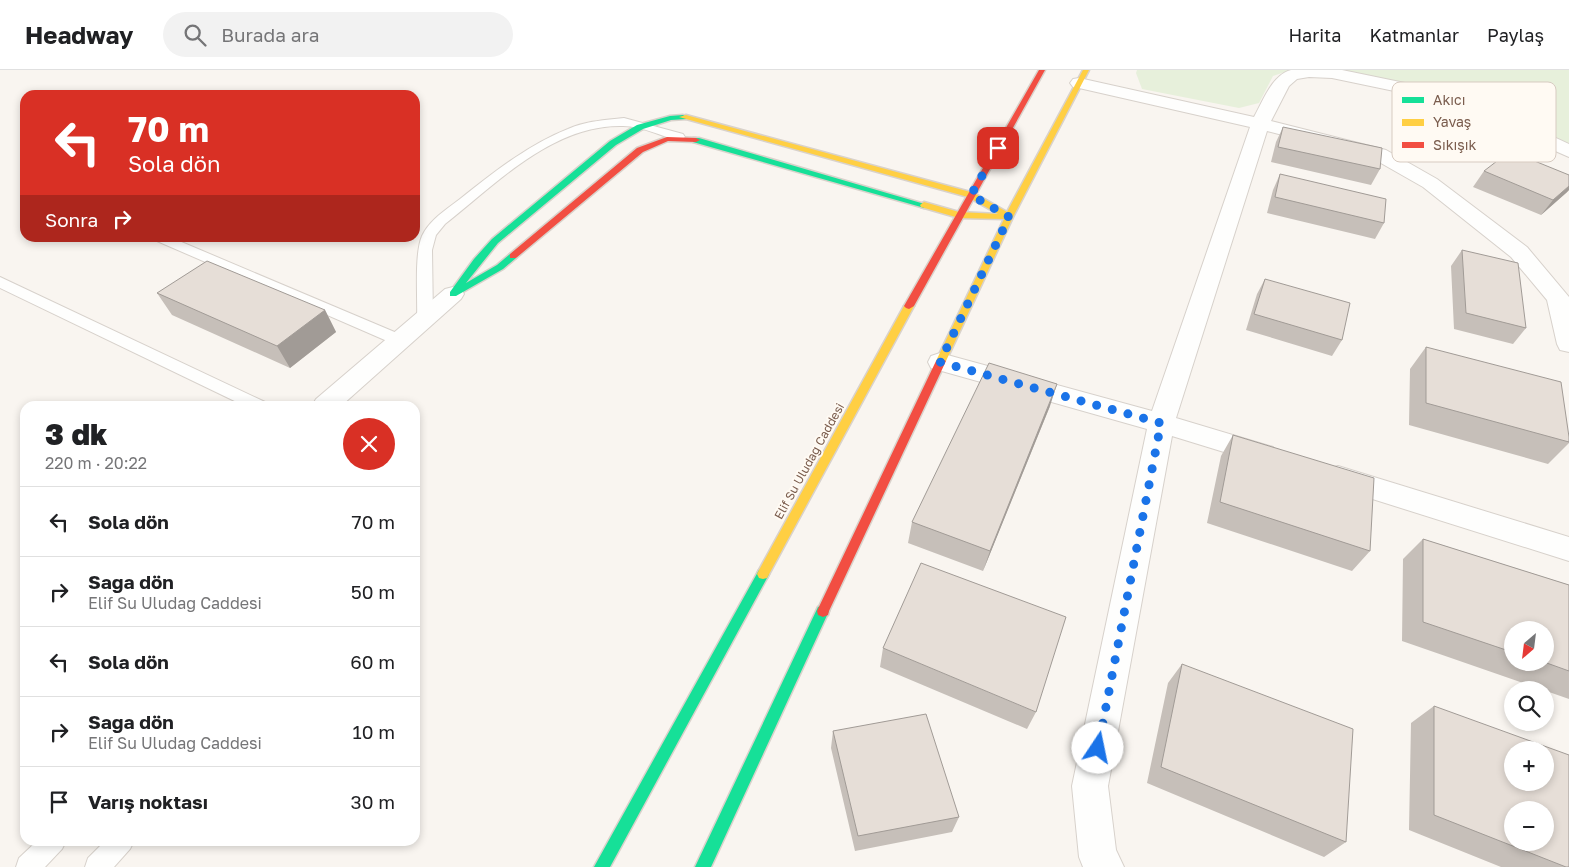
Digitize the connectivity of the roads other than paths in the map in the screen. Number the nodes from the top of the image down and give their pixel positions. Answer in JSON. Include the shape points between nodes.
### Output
{"nodes":[{"id":1,"x":1042,"y":70,"type":"edge"},
{"id":2,"x":1082,"y":76,"type":"edge"},
{"id":3,"x":1392,"y":86,"type":"edge"},
{"id":4,"x":1260,"y":124,"type":"junction"},
{"id":5,"x":640,"y":127,"type":"junction"},
{"id":6,"x":679,"y":137,"type":"junction"},
{"id":7,"x":1556,"y":145,"type":"edge"},
{"id":8,"x":1569,"y":151,"type":"edge"},
{"id":9,"x":1392,"y":161,"type":"edge"},
{"id":10,"x":1393,"y":162,"type":"edge"},
{"id":11,"x":971,"y":195,"type":"junction"},
{"id":12,"x":959,"y":215,"type":"junction"},
{"id":13,"x":1009,"y":217,"type":"junction"},
{"id":14,"x":171,"y":242,"type":"edge"},
{"id":15,"x":0,"y":282,"type":"edge"},
{"id":16,"x":453,"y":294,"type":"junction"},
{"id":17,"x":425,"y":319,"type":"junction"},
{"id":18,"x":399,"y":340,"type":"junction"},
{"id":19,"x":1569,"y":344,"type":"edge"},
{"id":20,"x":940,"y":362,"type":"junction"},
{"id":21,"x":249,"y":401,"type":"edge"},
{"id":22,"x":331,"y":401,"type":"edge"},
{"id":23,"x":1161,"y":423,"type":"junction"},
{"id":24,"x":1285,"y":461,"type":"edge"},
{"id":25,"x":1313,"y":470,"type":"edge"},
{"id":26,"x":1569,"y":549,"type":"edge"},
{"id":27,"x":49,"y":846,"type":"edge"},
{"id":28,"x":117,"y":846,"type":"edge"},
{"id":29,"x":28,"y":867,"type":"edge"},
{"id":30,"x":97,"y":867,"type":"edge"},
{"id":31,"x":602,"y":867,"type":"edge"},
{"id":32,"x":703,"y":867,"type":"edge"},
{"id":33,"x":1104,"y":867,"type":"edge"}],
"edges":[{"from":1,"to":11,"type":"main road","name":"Elif Su Uludağ Caddesi"},
{"from":2,"to":4,"type":"street"},
{"from":2,"to":13,"type":"main road"},
{"from":3,"to":4,"type":"street","via":[[1332,73],[1292,75],[1282,83]]},
{"from":4,"to":9,"type":"street","via":[[1379,154]]},
{"from":4,"to":23,"type":"street"},
{"from":5,"to":6,"type":"lane"},
{"from":5,"to":11,"type":"main road","via":[[683,117]]},
{"from":5,"to":16,"type":"main road","via":[[613,143],[495,241]]},
{"from":5,"to":17,"type":"lane","via":[[626,122],[605,123],[587,126],[548,141],[440,221],[429,235],[425,250]]},
{"from":6,"to":12,"type":"main road"},
{"from":6,"to":16,"type":"main road","via":[[655,142],[640,150],[500,268]]},
{"from":7,"to":8,"type":"street"},
{"from":10,"to":19,"type":"street","via":[[1430,183],[1519,252],[1558,298]]},
{"from":11,"to":12,"type":"main road","name":"Elif Su Uludağ Caddesi"},
{"from":11,"to":13,"type":"main road"},
{"from":12,"to":13,"type":"main road"},
{"from":12,"to":31,"type":"main road","name":"Elif Su Uludağ Caddesi"},
{"from":13,"to":20,"type":"main road"},
{"from":14,"to":18,"type":"lane"},
{"from":15,"to":21,"type":"lane"},
{"from":16,"to":17,"type":"street"},
{"from":17,"to":18,"type":"street"},
{"from":18,"to":22,"type":"street"},
{"from":20,"to":23,"type":"street"},
{"from":20,"to":32,"type":"main road"},
{"from":23,"to":24,"type":"street"},
{"from":23,"to":33,"type":"street","via":[[1090,786],[1098,857]]},
{"from":25,"to":26,"type":"street"},
{"from":27,"to":29,"type":"lane"},
{"from":28,"to":30,"type":"lane"}]}
